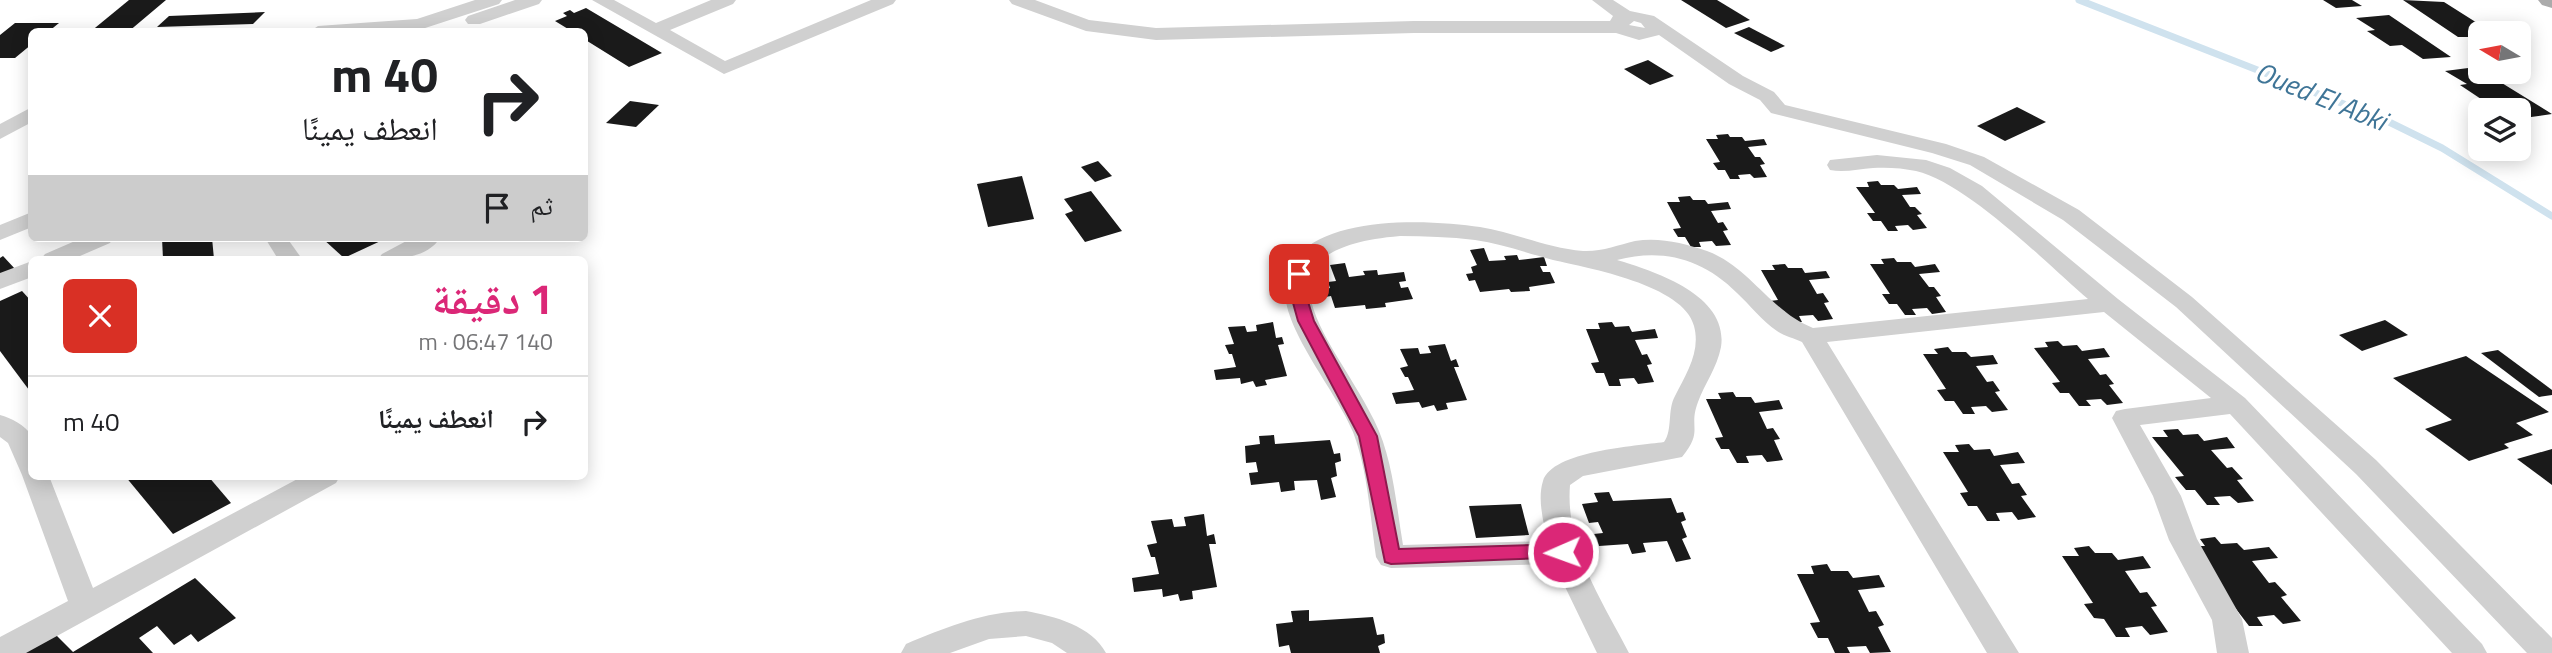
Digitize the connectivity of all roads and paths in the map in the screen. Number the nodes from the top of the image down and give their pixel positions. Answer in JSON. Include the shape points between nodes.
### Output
{"nodes":[{"id":1,"x":493,"y":0,"type":"edge"},
{"id":2,"x":533,"y":0,"type":"edge"},
{"id":3,"x":601,"y":0,"type":"edge"},
{"id":4,"x":727,"y":0,"type":"edge"},
{"id":5,"x":887,"y":0,"type":"edge"},
{"id":6,"x":1018,"y":0,"type":"edge"},
{"id":7,"x":1601,"y":0,"type":"edge"},
{"id":8,"x":468,"y":3,"type":"edge"},
{"id":9,"x":1623,"y":22,"type":"junction"},
{"id":10,"x":368,"y":28,"type":"edge"},
{"id":11,"x":453,"y":28,"type":"edge"},
{"id":12,"x":655,"y":30,"type":"junction"},
{"id":13,"x":28,"y":116,"type":"edge"},
{"id":14,"x":0,"y":133,"type":"edge"},
{"id":15,"x":1838,"y":165,"type":"dead end"},
{"id":16,"x":28,"y":221,"type":"edge"},
{"id":17,"x":0,"y":233,"type":"edge"},
{"id":18,"x":422,"y":242,"type":"edge"},
{"id":19,"x":94,"y":247,"type":"edge"},
{"id":20,"x":63,"y":256,"type":"edge"},
{"id":21,"x":396,"y":256,"type":"edge"},
{"id":22,"x":1584,"y":258,"type":"junction"},
{"id":23,"x":28,"y":270,"type":"edge"},
{"id":24,"x":0,"y":282,"type":"edge"},
{"id":25,"x":2109,"y":304,"type":"junction"},
{"id":26,"x":1811,"y":336,"type":"junction"},
{"id":27,"x":2236,"y":404,"type":"junction"},
{"id":28,"x":13,"y":434,"type":"edge"},
{"id":29,"x":28,"y":461,"type":"edge"},
{"id":30,"x":36,"y":480,"type":"edge"},
{"id":31,"x":319,"y":480,"type":"edge"},
{"id":32,"x":1563,"y":552,"type":"junction"},
{"id":33,"x":85,"y":606,"type":"junction"},
{"id":34,"x":0,"y":652,"type":"edge"},
{"id":35,"x":917,"y":653,"type":"edge"},
{"id":36,"x":1090,"y":653,"type":"edge"},
{"id":37,"x":1613,"y":653,"type":"edge"},
{"id":38,"x":2003,"y":653,"type":"edge"},
{"id":39,"x":2233,"y":653,"type":"edge"},
{"id":40,"x":2471,"y":653,"type":"edge"},
{"id":41,"x":2547,"y":653,"type":"edge"}],
"edges":[{"from":1,"to":8,"type":"street"},
{"from":2,"to":11,"type":"street"},
{"from":3,"to":12,"type":"street"},
{"from":4,"to":12,"type":"street"},
{"from":5,"to":12,"type":"street","via":[[724,68]]},
{"from":6,"to":9,"type":"street","via":[[1086,25],[1156,34]]},
{"from":7,"to":9,"type":"street"},
{"from":8,"to":10,"type":"street","via":[[419,24]]},
{"from":9,"to":41,"type":"street","via":[[1638,16],[1650,28],[1766,96],[1778,109],[1977,161],[2071,215],[2184,302],[2366,467]]},
{"from":13,"to":14,"type":"street"},
{"from":15,"to":25,"type":"street","via":[[1897,161],[1942,173],[1975,191]]},
{"from":16,"to":17,"type":"street"},
{"from":18,"to":21,"type":"street"},
{"from":19,"to":20,"type":"street"},
{"from":22,"to":26,"type":"street","via":[[1646,247],[1705,258],[1746,285],[1784,325]]},
{"from":22,"to":32,"type":"street","via":[[1670,288],[1709,323],[1711,341],[1702,369],[1680,408],[1682,439],[1672,450],[1575,467],[1557,481],[1555,501]]},
{"from":22,"to":32,"type":"street","via":[[1480,234],[1397,229],[1353,234],[1325,244],[1310,257],[1299,274],[1297,292],[1306,321],[1368,436],[1391,557]]},
{"from":23,"to":24,"type":"street"},
{"from":25,"to":26,"type":"street"},
{"from":25,"to":27,"type":"street"},
{"from":26,"to":38,"type":"street"},
{"from":27,"to":39,"type":"street","via":[[2125,418],[2227,619]]},
{"from":27,"to":40,"type":"street"},
{"from":28,"to":29,"type":"street"},
{"from":30,"to":33,"type":"street"},
{"from":31,"to":33,"type":"street"},
{"from":32,"to":37,"type":"street"},
{"from":33,"to":34,"type":"street"},
{"from":35,"to":36,"type":"street","via":[[979,627],[1024,622],[1063,634]]}]}
